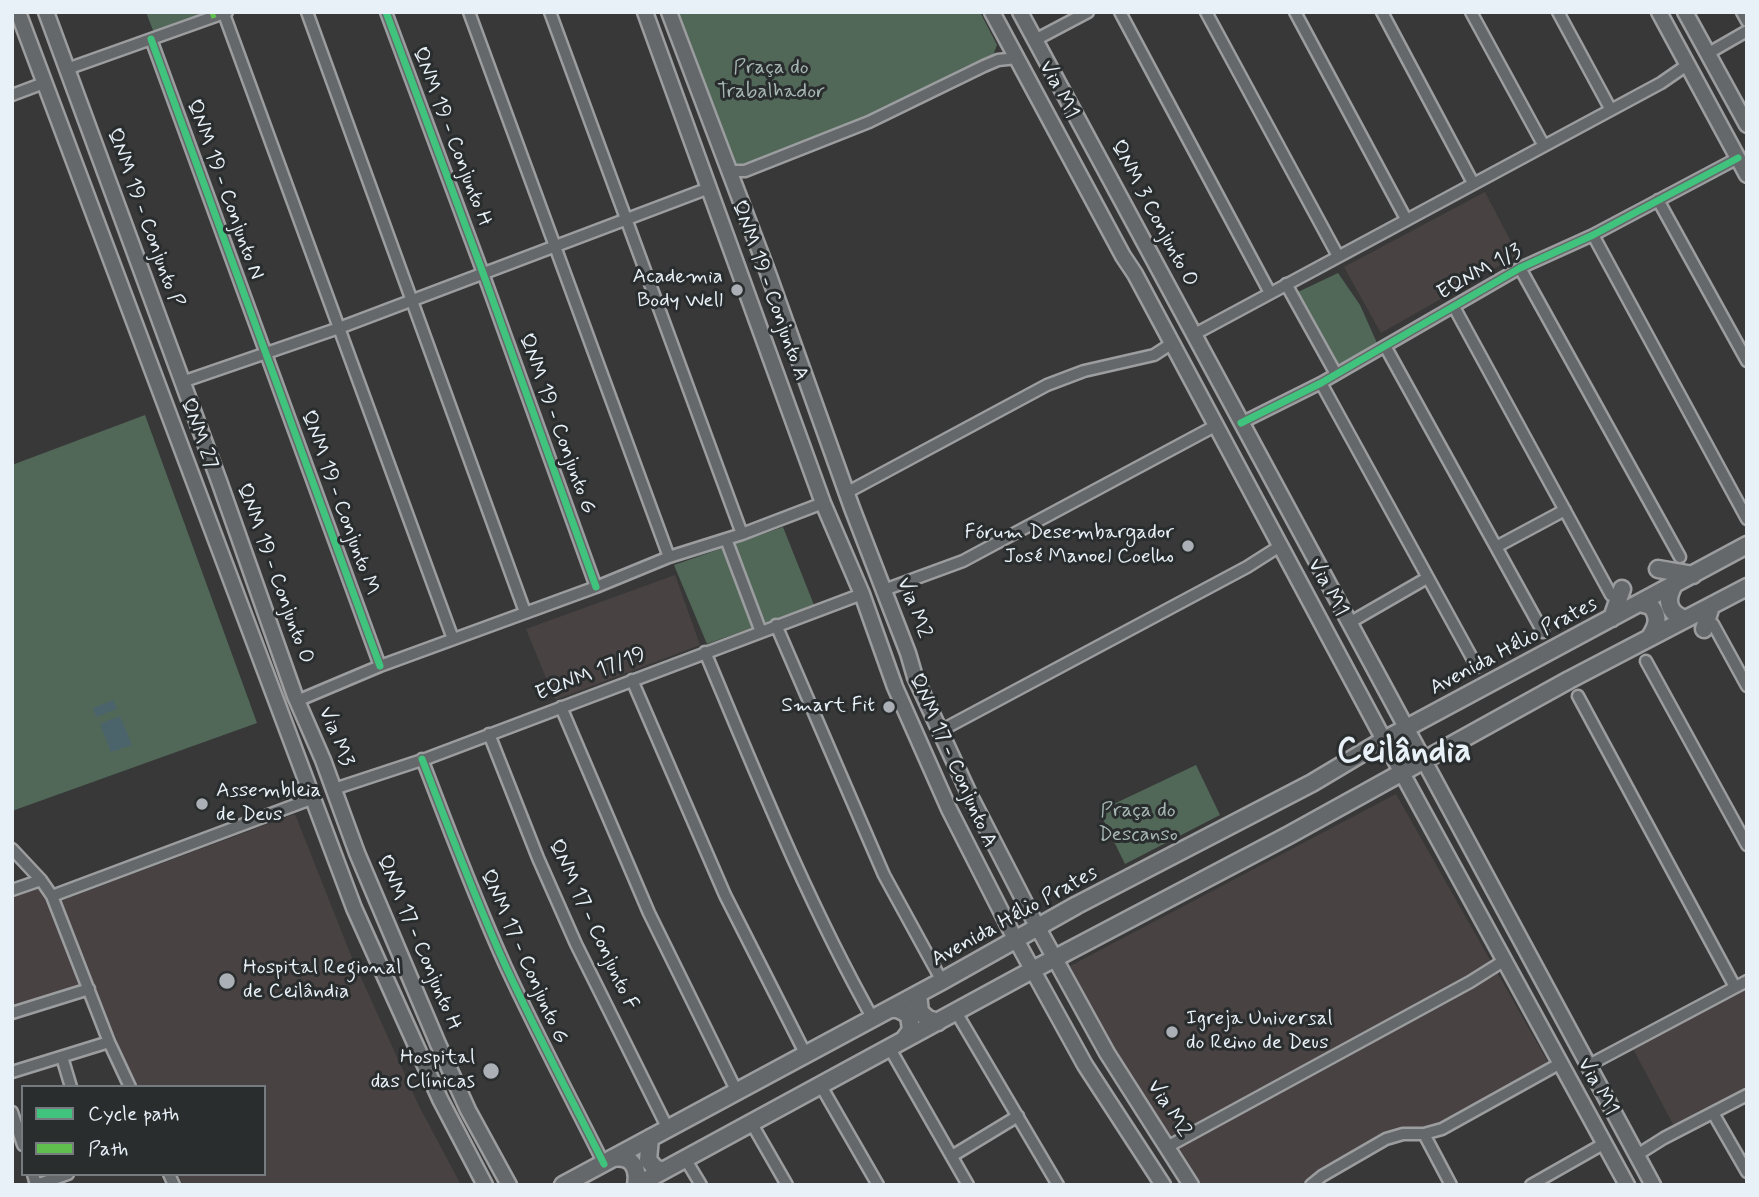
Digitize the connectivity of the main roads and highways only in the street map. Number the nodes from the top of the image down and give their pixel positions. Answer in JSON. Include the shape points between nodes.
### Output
{"nodes":[{"id":1,"x":18,"y":12,"type":"edge"},
{"id":2,"x":46,"y":12,"type":"edge"},
{"id":3,"x":645,"y":12,"type":"edge"},
{"id":4,"x":670,"y":12,"type":"edge"},
{"id":5,"x":992,"y":12,"type":"edge"},
{"id":6,"x":1020,"y":12,"type":"edge"},
{"id":7,"x":1659,"y":12,"type":"edge"},
{"id":8,"x":1678,"y":12,"type":"edge"},
{"id":9,"x":1685,"y":12,"type":"edge"},
{"id":10,"x":1709,"y":58,"type":"junction"},
{"id":11,"x":54,"y":105,"type":"junction"},
{"id":12,"x":1747,"y":125,"type":"edge"},
{"id":13,"x":98,"y":156,"type":"junction"},
{"id":14,"x":1747,"y":175,"type":"edge"},
{"id":15,"x":1146,"y":246,"type":"junction"},
{"id":16,"x":1123,"y":256,"type":"junction"},
{"id":17,"x":1156,"y":264,"type":"junction"},
{"id":18,"x":1135,"y":274,"type":"junction"},
{"id":19,"x":132,"y":320,"type":"junction"},
{"id":20,"x":1193,"y":335,"type":"joint"},
{"id":21,"x":155,"y":378,"type":"junction"},
{"id":22,"x":181,"y":380,"type":"junction"},
{"id":23,"x":816,"y":409,"type":"junction"},
{"id":24,"x":793,"y":416,"type":"junction"},
{"id":25,"x":824,"y":433,"type":"junction"},
{"id":26,"x":202,"y":438,"type":"junction"},
{"id":27,"x":801,"y":439,"type":"junction"},
{"id":28,"x":1242,"y":476,"type":"junction"},
{"id":29,"x":823,"y":503,"type":"joint"},
{"id":30,"x":1290,"y":514,"type":"junction"},
{"id":31,"x":1747,"y":545,"type":"edge"},
{"id":32,"x":1658,"y":569,"type":"dead end"},
{"id":33,"x":1693,"y":575,"type":"junction"},
{"id":34,"x":1297,"y":576,"type":"junction"},
{"id":35,"x":1674,"y":585,"type":"junction"},
{"id":36,"x":1747,"y":587,"type":"edge"},
{"id":37,"x":1616,"y":592,"type":"road end"},
{"id":38,"x":862,"y":594,"type":"joint"},
{"id":39,"x":1640,"y":603,"type":"junction"},
{"id":40,"x":1711,"y":606,"type":"junction"},
{"id":41,"x":1612,"y":618,"type":"junction"},
{"id":42,"x":1685,"y":619,"type":"junction"},
{"id":43,"x":1347,"y":620,"type":"junction"},
{"id":44,"x":1709,"y":627,"type":"road end"},
{"id":45,"x":249,"y":634,"type":"junction"},
{"id":46,"x":1650,"y":637,"type":"junction"},
{"id":47,"x":908,"y":653,"type":"junction"},
{"id":48,"x":886,"y":661,"type":"junction"},
{"id":49,"x":915,"y":677,"type":"junction"},
{"id":50,"x":895,"y":687,"type":"junction"},
{"id":51,"x":296,"y":698,"type":"junction"},
{"id":52,"x":1406,"y":729,"type":"junction"},
{"id":53,"x":1384,"y":740,"type":"junction"},
{"id":54,"x":1423,"y":760,"type":"junction"},
{"id":55,"x":1401,"y":771,"type":"junction"},
{"id":56,"x":334,"y":789,"type":"joint"},
{"id":57,"x":971,"y":798,"type":"junction"},
{"id":58,"x":949,"y":809,"type":"junction"},
{"id":59,"x":1450,"y":860,"type":"junction"},
{"id":60,"x":1496,"y":894,"type":"junction"},
{"id":61,"x":1480,"y":913,"type":"junction"},
{"id":62,"x":1038,"y":928,"type":"junction"},
{"id":63,"x":1016,"y":939,"type":"junction"},
{"id":64,"x":1056,"y":958,"type":"junction"},
{"id":65,"x":1033,"y":970,"type":"junction"},
{"id":66,"x":1543,"y":982,"type":"junction"},
{"id":67,"x":918,"y":994,"type":"junction"},
{"id":68,"x":890,"y":1009,"type":"junction"},
{"id":69,"x":1535,"y":1014,"type":"junction"},
{"id":70,"x":938,"y":1022,"type":"junction"},
{"id":71,"x":905,"y":1038,"type":"junction"},
{"id":72,"x":1107,"y":1053,"type":"junction"},
{"id":73,"x":1086,"y":1065,"type":"junction"},
{"id":74,"x":1606,"y":1097,"type":"junction"},
{"id":75,"x":444,"y":1108,"type":"junction"},
{"id":76,"x":1592,"y":1121,"type":"junction"},
{"id":77,"x":650,"y":1138,"type":"junction"},
{"id":78,"x":495,"y":1159,"type":"junction"},
{"id":79,"x":609,"y":1161,"type":"junction"},
{"id":80,"x":663,"y":1171,"type":"junction"},
{"id":81,"x":485,"y":1185,"type":"edge"},
{"id":82,"x":509,"y":1185,"type":"edge"},
{"id":83,"x":563,"y":1185,"type":"edge"},
{"id":84,"x":637,"y":1185,"type":"edge"},
{"id":85,"x":1163,"y":1185,"type":"edge"},
{"id":86,"x":1191,"y":1185,"type":"edge"},
{"id":87,"x":1627,"y":1185,"type":"edge"},
{"id":88,"x":1633,"y":1185,"type":"edge"},
{"id":89,"x":1653,"y":1185,"type":"edge"}],
"edges":[{"from":1,"to":11,"type":"main road","name":"QNM 27"},
{"from":2,"to":13,"type":"main road","name":"QNM 19 - Conjunto P"},
{"from":3,"to":24,"type":"main road","name":"QNM 19 - Conjunto A"},
{"from":4,"to":23,"type":"main road","name":"Via M2"},
{"from":5,"to":16,"type":"main road","name":"Via M1"},
{"from":6,"to":15,"type":"main road","name":"QNM 3 Conjunto O"},
{"from":7,"to":14,"type":"main road"},
{"from":8,"to":10,"type":"main road"},
{"from":9,"to":10,"type":"main road"},
{"from":10,"to":12,"type":"main road"},
{"from":11,"to":13,"type":"main road","via":[[82,164],[91,167]]},
{"from":11,"to":19,"type":"main road","name":"QNM 27"},
{"from":13,"to":22,"type":"main road","name":"QNM 19 - Conjunto P"},
{"from":15,"to":16,"type":"main road","via":[[1140,253]]},
{"from":15,"to":17,"type":"main road","name":"QNM 3 Conjunto O"},
{"from":16,"to":18,"type":"main road","name":"Via M1"},
{"from":17,"to":18,"type":"main road","via":[[1143,263]]},
{"from":17,"to":20,"type":"main road","name":"QNM 3 Conjunto O"},
{"from":18,"to":28,"type":"main road","name":"Via M1"},
{"from":19,"to":21,"type":"main road","name":"QNM 27"},
{"from":19,"to":22,"type":"main road","via":[[138,312],[149,312]]},
{"from":20,"to":30,"type":"main road","name":"Via M1"},
{"from":21,"to":26,"type":"main road","via":[[170,400],[186,445],[193,447]]},
{"from":21,"to":45,"type":"main road","name":"QNM 27"},
{"from":22,"to":26,"type":"main road","name":"QNM 19 - Conjunto O"},
{"from":23,"to":24,"type":"main road","via":[[806,419]]},
{"from":23,"to":25,"type":"main road","name":"Via M2"},
{"from":24,"to":27,"type":"main road","name":"QNM 19 - Conjunto A"},
{"from":25,"to":27,"type":"main road","via":[[813,430]]},
{"from":25,"to":47,"type":"main road","name":"Via M2"},
{"from":26,"to":51,"type":"main road","name":"QNM 19 - Conjunto O"},
{"from":27,"to":29,"type":"main road","name":"QNM 19 - Conjunto A"},
{"from":28,"to":30,"type":"main road","via":[[1245,468],[1256,467]]},
{"from":28,"to":34,"type":"main road","name":"Via M1"},
{"from":29,"to":38,"type":"main road","name":"Via M2"},
{"from":30,"to":43,"type":"main road","name":"Via M1"},
{"from":31,"to":33,"type":"main road","name":"Avenida Hélio Prates"},
{"from":32,"to":33,"type":"main road"},
{"from":33,"to":35,"type":"main road","name":"Avenida Hélio Prates"},
{"from":34,"to":43,"type":"main road","via":[[1332,627],[1338,629]]},
{"from":34,"to":53,"type":"main road","name":"Via M1"},
{"from":35,"to":39,"type":"main road","name":"Avenida Hélio Prates"},
{"from":35,"to":42,"type":"main road","via":[[1670,607]]},
{"from":36,"to":40,"type":"main road"},
{"from":37,"to":41,"type":"main road"},
{"from":38,"to":48,"type":"main road","name":"QNM 17 - Conjunto A"},
{"from":39,"to":41,"type":"main road","name":"Avenida Hélio Prates"},
{"from":39,"to":46,"type":"main road","via":[[1651,606],[1657,619]]},
{"from":40,"to":42,"type":"main road"},
{"from":40,"to":44,"type":"main road"},
{"from":41,"to":52,"type":"main road","name":"Avenida Hélio Prates"},
{"from":42,"to":46,"type":"main road"},
{"from":43,"to":52,"type":"main road","name":"Via M1"},
{"from":45,"to":51,"type":"main road","via":[[253,624],[267,627]]},
{"from":45,"to":75,"type":"main road","name":"QNM 27","via":[[354,908]]},
{"from":46,"to":54,"type":"main road"},
{"from":47,"to":48,"type":"main road","via":[[901,663]]},
{"from":47,"to":49,"type":"main road","name":"Via M2"},
{"from":48,"to":50,"type":"main road","name":"QNM 17 - Conjunto A"},
{"from":49,"to":50,"type":"main road","via":[[898,678]]},
{"from":49,"to":57,"type":"main road","name":"Via M2"},
{"from":50,"to":58,"type":"main road","name":"QNM 17 - Conjunto A"},
{"from":51,"to":56,"type":"main road","name":"Via M3"},
{"from":52,"to":53,"type":"main road","name":"Avenida Hélio Prates"},
{"from":52,"to":54,"type":"main road","name":"Via M1"},
{"from":53,"to":55,"type":"main road","name":"Via M1"},
{"from":53,"to":62,"type":"main road","name":"Avenida Hélio Prates"},
{"from":54,"to":55,"type":"main road"},
{"from":54,"to":60,"type":"main road","name":"Via M1"},
{"from":55,"to":59,"type":"main road","name":"Via M1"},
{"from":55,"to":64,"type":"main road"},
{"from":56,"to":78,"type":"main road","name":"QNM 17 - Conjunto H","via":[[438,1044]]},
{"from":57,"to":58,"type":"main road","via":[[965,807]]},
{"from":57,"to":62,"type":"main road","name":"Via M2"},
{"from":58,"to":63,"type":"main road","name":"QNM 17 - Conjunto A"},
{"from":59,"to":60,"type":"main road","via":[[1454,850],[1465,851],[1480,878]]},
{"from":59,"to":61,"type":"main road","name":"Via M1"},
{"from":60,"to":66,"type":"main road","name":"Via M1"},
{"from":61,"to":66,"type":"main road","via":[[1498,933],[1529,990],[1540,992]]},
{"from":61,"to":69,"type":"main road","name":"Via M1"},
{"from":62,"to":63,"type":"main road","name":"Avenida Hélio Prates"},
{"from":62,"to":64,"type":"main road","name":"Via M2"},
{"from":63,"to":65,"type":"main road"},
{"from":63,"to":67,"type":"main road","name":"Avenida Hélio Prates"},
{"from":64,"to":65,"type":"main road"},
{"from":64,"to":72,"type":"main road","name":"Via M2"},
{"from":65,"to":70,"type":"main road"},
{"from":65,"to":73,"type":"main road"},
{"from":66,"to":74,"type":"main road","name":"Via M1"},
{"from":67,"to":68,"type":"main road","name":"Avenida Hélio Prates"},
{"from":67,"to":70,"type":"main road","via":[[920,1012]]},
{"from":68,"to":71,"type":"main road","via":[[909,1015],[911,1030]]},
{"from":68,"to":77,"type":"main road","name":"Avenida Hélio Prates"},
{"from":69,"to":74,"type":"main road","via":[[1540,1006],[1549,1007],[1586,1074]]},
{"from":69,"to":76,"type":"main road","name":"Via M1"},
{"from":70,"to":71,"type":"main road"},
{"from":71,"to":80,"type":"main road"},
{"from":72,"to":73,"type":"main road","via":[[1091,1052]]},
{"from":72,"to":86,"type":"main road","name":"Via M2"},
{"from":73,"to":85,"type":"main road"},
{"from":74,"to":89,"type":"main road","name":"Via M1"},
{"from":75,"to":78,"type":"main road","via":[[464,1132],[482,1167],[490,1167]]},
{"from":75,"to":81,"type":"main road","name":"QNM 27"},
{"from":76,"to":87,"type":"main road","name":"Via M1"},
{"from":76,"to":88,"type":"main road","via":[[1610,1142]]},
{"from":77,"to":79,"type":"main road","name":"Avenida Hélio Prates"},
{"from":77,"to":80,"type":"main road","via":[[648,1160]]},
{"from":78,"to":82,"type":"main road","name":"QNM 17 - Conjunto H"},
{"from":79,"to":83,"type":"main road","name":"Avenida Hélio Prates"},
{"from":79,"to":84,"type":"main road","via":[[623,1156],[630,1160],[638,1173]]},
{"from":80,"to":84,"type":"main road"}]}
